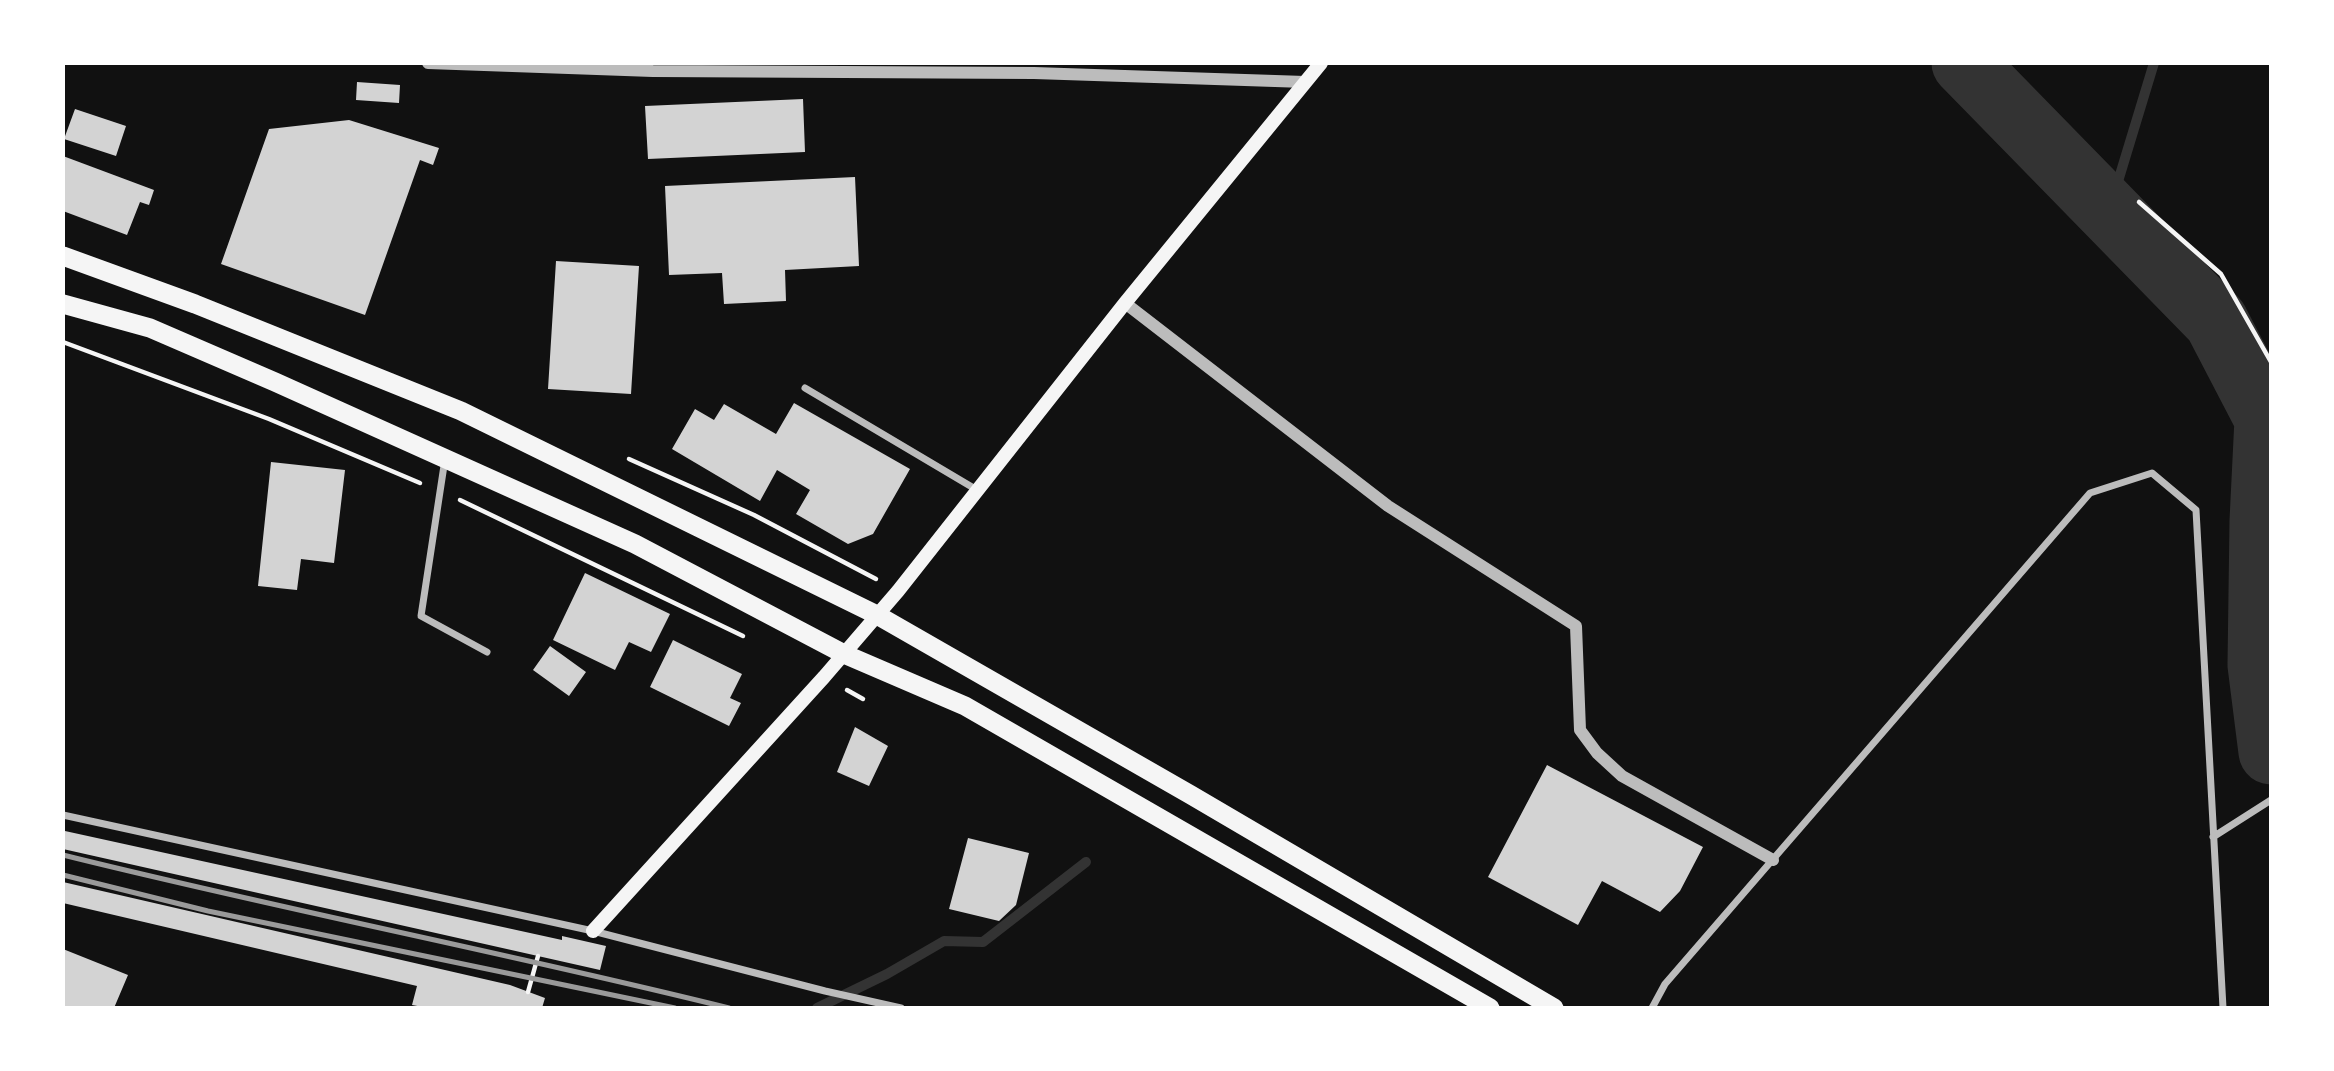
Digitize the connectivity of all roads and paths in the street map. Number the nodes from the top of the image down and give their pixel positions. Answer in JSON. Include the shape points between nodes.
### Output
{"nodes":[{"id":1,"x":428,"y":63,"type":"edge"},
{"id":2,"x":1321,"y":63,"type":"edge"},
{"id":3,"x":1305,"y":82,"type":"junction"},
{"id":4,"x":2139,"y":202,"type":"dead end"},
{"id":5,"x":63,"y":256,"type":"edge"},
{"id":6,"x":1125,"y":303,"type":"junction"},
{"id":7,"x":63,"y":304,"type":"edge"},
{"id":8,"x":63,"y":342,"type":"edge"},
{"id":9,"x":2271,"y":362,"type":"edge"},
{"id":10,"x":805,"y":388,"type":"dead end"},
{"id":11,"x":444,"y":459,"type":"junction"},
{"id":12,"x":977,"y":490,"type":"junction"},
{"id":13,"x":440,"y":491,"type":"junction"},
{"id":14,"x":877,"y":615,"type":"junction"},
{"id":15,"x":755,"y":641,"type":"dead end"},
{"id":16,"x":487,"y":652,"type":"dead end"},
{"id":17,"x":844,"y":654,"type":"junction"},
{"id":18,"x":824,"y":677,"type":"junction"},
{"id":19,"x":863,"y":699,"type":"dead end"},
{"id":20,"x":2271,"y":800,"type":"edge"},
{"id":21,"x":63,"y":815,"type":"edge"},
{"id":22,"x":2213,"y":837,"type":"junction"},
{"id":23,"x":1773,"y":860,"type":"junction"},
{"id":24,"x":593,"y":931,"type":"junction"},
{"id":25,"x":538,"y":956,"type":"dead end"},
{"id":26,"x":528,"y":992,"type":"dead end"},
{"id":27,"x":901,"y":1008,"type":"edge"},
{"id":28,"x":1489,"y":1008,"type":"edge"},
{"id":29,"x":1554,"y":1008,"type":"edge"},
{"id":30,"x":1652,"y":1008,"type":"edge"},
{"id":31,"x":2223,"y":1008,"type":"edge"}],
"edges":[{"from":1,"to":3,"type":"street"},
{"from":2,"to":3,"type":"main road"},
{"from":3,"to":6,"type":"main road"},
{"from":4,"to":9,"type":"path","via":[[2221,274]]},
{"from":5,"to":14,"type":"highway","via":[[461,411]]},
{"from":6,"to":12,"type":"main road"},
{"from":6,"to":23,"type":"street","via":[[1388,506],[1576,626],[1580,730],[1597,754],[1622,776]]},
{"from":7,"to":11,"type":"highway","via":[[150,328]]},
{"from":8,"to":13,"type":"path","via":[[269,419]]},
{"from":10,"to":12,"type":"street"},
{"from":11,"to":13,"type":"street"},
{"from":11,"to":17,"type":"highway","via":[[635,544]]},
{"from":12,"to":14,"type":"main road"},
{"from":13,"to":15,"type":"path"},
{"from":13,"to":16,"type":"street","via":[[421,616]]},
{"from":14,"to":17,"type":"main road"},
{"from":14,"to":29,"type":"highway"},
{"from":17,"to":18,"type":"main road"},
{"from":17,"to":28,"type":"highway","via":[[965,706]]},
{"from":18,"to":19,"type":"path"},
{"from":18,"to":24,"type":"main road"},
{"from":20,"to":22,"type":"street"},
{"from":21,"to":24,"type":"street"},
{"from":22,"to":23,"type":"street","via":[[2196,510],[2152,473],[2090,493]]},
{"from":22,"to":31,"type":"street"},
{"from":23,"to":30,"type":"street","via":[[1665,984]]},
{"from":24,"to":27,"type":"street"},
{"from":25,"to":26,"type":"path"}]}
